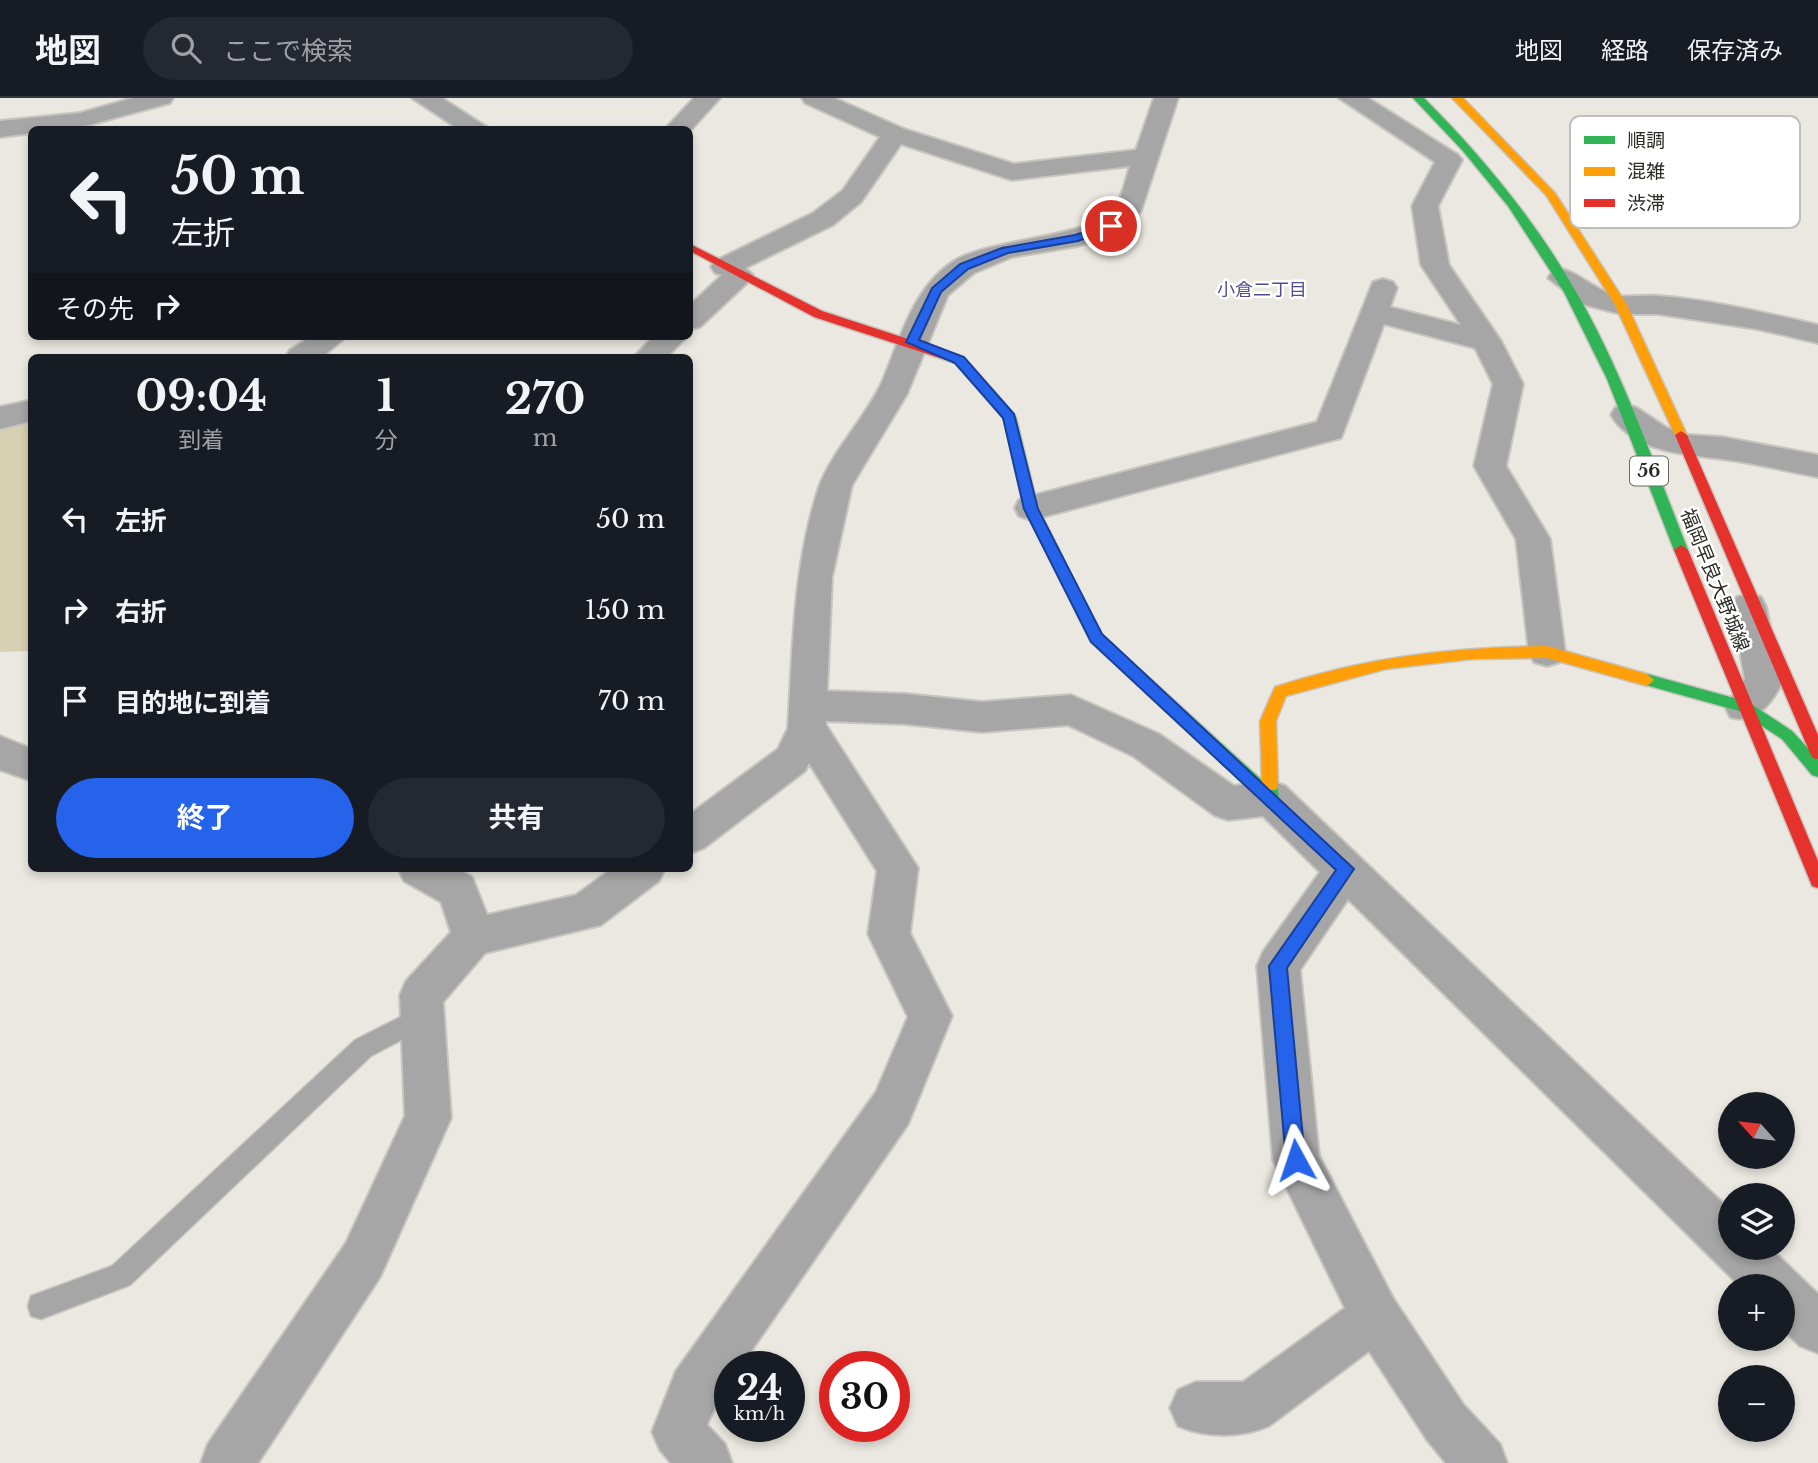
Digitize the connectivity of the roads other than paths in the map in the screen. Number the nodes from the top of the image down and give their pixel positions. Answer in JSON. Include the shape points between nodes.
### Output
{"nodes":[{"id":1,"x":161,"y":98,"type":"edge"},
{"id":2,"x":424,"y":98,"type":"edge"},
{"id":3,"x":708,"y":98,"type":"edge"},
{"id":4,"x":814,"y":98,"type":"edge"},
{"id":5,"x":1166,"y":98,"type":"edge"},
{"id":6,"x":1350,"y":98,"type":"edge"},
{"id":7,"x":1418,"y":98,"type":"edge"},
{"id":8,"x":1457,"y":98,"type":"edge"},
{"id":9,"x":472,"y":126,"type":"edge"},
{"id":10,"x":680,"y":126,"type":"edge"},
{"id":11,"x":0,"y":129,"type":"edge"},
{"id":12,"x":895,"y":134,"type":"junction"},
{"id":13,"x":1146,"y":156,"type":"junction"},
{"id":14,"x":1570,"y":225,"type":"edge"},
{"id":15,"x":1572,"y":228,"type":"edge"},
{"id":16,"x":693,"y":249,"type":"edge"},
{"id":17,"x":732,"y":271,"type":"junction"},
{"id":18,"x":1562,"y":278,"type":"junction"},
{"id":19,"x":1621,"y":305,"type":"junction"},
{"id":20,"x":693,"y":316,"type":"edge"},
{"id":21,"x":1818,"y":334,"type":"edge"},
{"id":22,"x":326,"y":340,"type":"edge"},
{"id":23,"x":668,"y":340,"type":"edge"},
{"id":24,"x":1486,"y":341,"type":"junction"},
{"id":25,"x":912,"y":342,"type":"junction"},
{"id":26,"x":305,"y":354,"type":"edge"},
{"id":27,"x":652,"y":354,"type":"edge"},
{"id":28,"x":1605,"y":359,"type":"junction"},
{"id":29,"x":28,"y":411,"type":"edge"},
{"id":30,"x":1626,"y":415,"type":"junction"},
{"id":31,"x":0,"y":418,"type":"edge"},
{"id":32,"x":1686,"y":446,"type":"junction"},
{"id":33,"x":1818,"y":466,"type":"edge"},
{"id":34,"x":1031,"y":509,"type":"junction"},
{"id":35,"x":1667,"y":516,"type":"junction"},
{"id":36,"x":1744,"y":581,"type":"junction"},
{"id":37,"x":1547,"y":652,"type":"junction"},
{"id":38,"x":1743,"y":706,"type":"junction"},
{"id":39,"x":807,"y":717,"type":"junction"},
{"id":40,"x":1818,"y":753,"type":"edge"},
{"id":41,"x":1818,"y":770,"type":"edge"},
{"id":42,"x":1271,"y":798,"type":"junction"},
{"id":43,"x":693,"y":833,"type":"edge"},
{"id":44,"x":1346,"y":869,"type":"junction"},
{"id":45,"x":425,"y":872,"type":"edge"},
{"id":46,"x":640,"y":872,"type":"edge"},
{"id":47,"x":1818,"y":881,"type":"edge"},
{"id":48,"x":473,"y":937,"type":"junction"},
{"id":49,"x":422,"y":1017,"type":"junction"},
{"id":50,"x":1718,"y":1231,"type":"edge"},
{"id":51,"x":1748,"y":1260,"type":"edge"},
{"id":52,"x":1762,"y":1274,"type":"edge"},
{"id":53,"x":41,"y":1306,"type":"dead end"},
{"id":54,"x":1795,"y":1306,"type":"edge"},
{"id":55,"x":1375,"y":1316,"type":"junction"},
{"id":56,"x":1818,"y":1328,"type":"edge"},
{"id":57,"x":1196,"y":1408,"type":"dead end"},
{"id":58,"x":226,"y":1463,"type":"edge"},
{"id":59,"x":706,"y":1463,"type":"edge"},
{"id":60,"x":1482,"y":1463,"type":"edge"}],
"edges":[{"from":1,"to":11,"type":"street","via":[[81,120]]},
{"from":2,"to":9,"type":"street"},
{"from":3,"to":10,"type":"street"},
{"from":4,"to":12,"type":"street"},
{"from":5,"to":13,"type":"street"},
{"from":6,"to":24,"type":"street","via":[[1449,160],[1425,206],[1435,265]]},
{"from":7,"to":18,"type":"main road","name":"福岡早良大野城線","number":"56","via":[[1459,136],[1506,194]]},
{"from":8,"to":14,"type":"main road","name":"福岡早良大野城線","number":"56","via":[[1550,193]]},
{"from":12,"to":13,"type":"street","via":[[1012,172]]},
{"from":12,"to":17,"type":"street","via":[[852,196],[824,219]]},
{"from":13,"to":25,"type":"street","via":[[1128,211],[1111,226],[1078,238],[1006,250],[964,267],[936,290]]},
{"from":15,"to":19,"type":"main road","name":"福岡早良大野城線","number":"56"},
{"from":16,"to":17,"type":"main road"},
{"from":17,"to":20,"type":"street"},
{"from":17,"to":25,"type":"main road","via":[[818,314]]},
{"from":18,"to":19,"type":"street","via":[[1592,298]]},
{"from":18,"to":28,"type":"main road","name":"福岡早良大野城線","number":"56"},
{"from":19,"to":21,"type":"street","via":[[1757,320]]},
{"from":19,"to":28,"type":"street","via":[[1604,314]]},
{"from":19,"to":32,"type":"main road","name":"福岡早良大野城線","number":"56"},
{"from":22,"to":26,"type":"street"},
{"from":23,"to":27,"type":"street"},
{"from":24,"to":34,"type":"street","via":[[1378,300],[1330,430]]},
{"from":24,"to":37,"type":"street","via":[[1508,384],[1490,466],[1533,539]]},
{"from":25,"to":34,"type":"main road","via":[[959,360],[1010,417]]},
{"from":25,"to":39,"type":"street","via":[[892,394],[836,485],[815,577]]},
{"from":28,"to":30,"type":"main road","name":"福岡早良大野城線","number":"56"},
{"from":29,"to":31,"type":"street"},
{"from":30,"to":32,"type":"street","via":[[1656,436]]},
{"from":30,"to":35,"type":"main road","name":"福岡早良大野城線","number":"56"},
{"from":32,"to":33,"type":"street"},
{"from":32,"to":35,"type":"street","via":[[1668,451],[1662,464]]},
{"from":32,"to":36,"type":"main road","name":"福岡早良大野城線","number":"56"},
{"from":34,"to":42,"type":"main road","via":[[1096,638]]},
{"from":35,"to":38,"type":"main road","name":"福岡早良大野城線","number":"56"},
{"from":36,"to":38,"type":"street","via":[[1764,683]]},
{"from":36,"to":40,"type":"main road","name":"福岡早良大野城線","number":"56"},
{"from":37,"to":38,"type":"main road"},
{"from":37,"to":42,"type":"main road","via":[[1473,653],[1386,663],[1280,691],[1268,720]]},
{"from":38,"to":41,"type":"main road","via":[[1787,735]]},
{"from":38,"to":47,"type":"main road","name":"福岡早良大野城線","number":"56"},
{"from":39,"to":42,"type":"street","via":[[906,709],[982,717],[1071,710],[1146,745],[1228,803]]},
{"from":39,"to":43,"type":"street","via":[[792,760]]},
{"from":39,"to":59,"type":"street","via":[[898,868],[889,934],[930,1016],[892,1108],[694,1389],[678,1432]]},
{"from":42,"to":44,"type":"street"},
{"from":44,"to":50,"type":"street"},
{"from":44,"to":55,"type":"street","via":[[1278,966],[1296,1160]]},
{"from":45,"to":48,"type":"street","via":[[458,890]]},
{"from":46,"to":48,"type":"street","via":[[586,912]]},
{"from":48,"to":49,"type":"street","via":[[421,995]]},
{"from":49,"to":53,"type":"lane","via":[[363,1048],[121,1276]]},
{"from":49,"to":58,"type":"street","via":[[428,1118],[363,1260]]},
{"from":51,"to":52,"type":"street"},
{"from":54,"to":56,"type":"street"},
{"from":55,"to":57,"type":"street","via":[[1251,1408]]},
{"from":55,"to":60,"type":"street","via":[[1446,1422]]}]}
